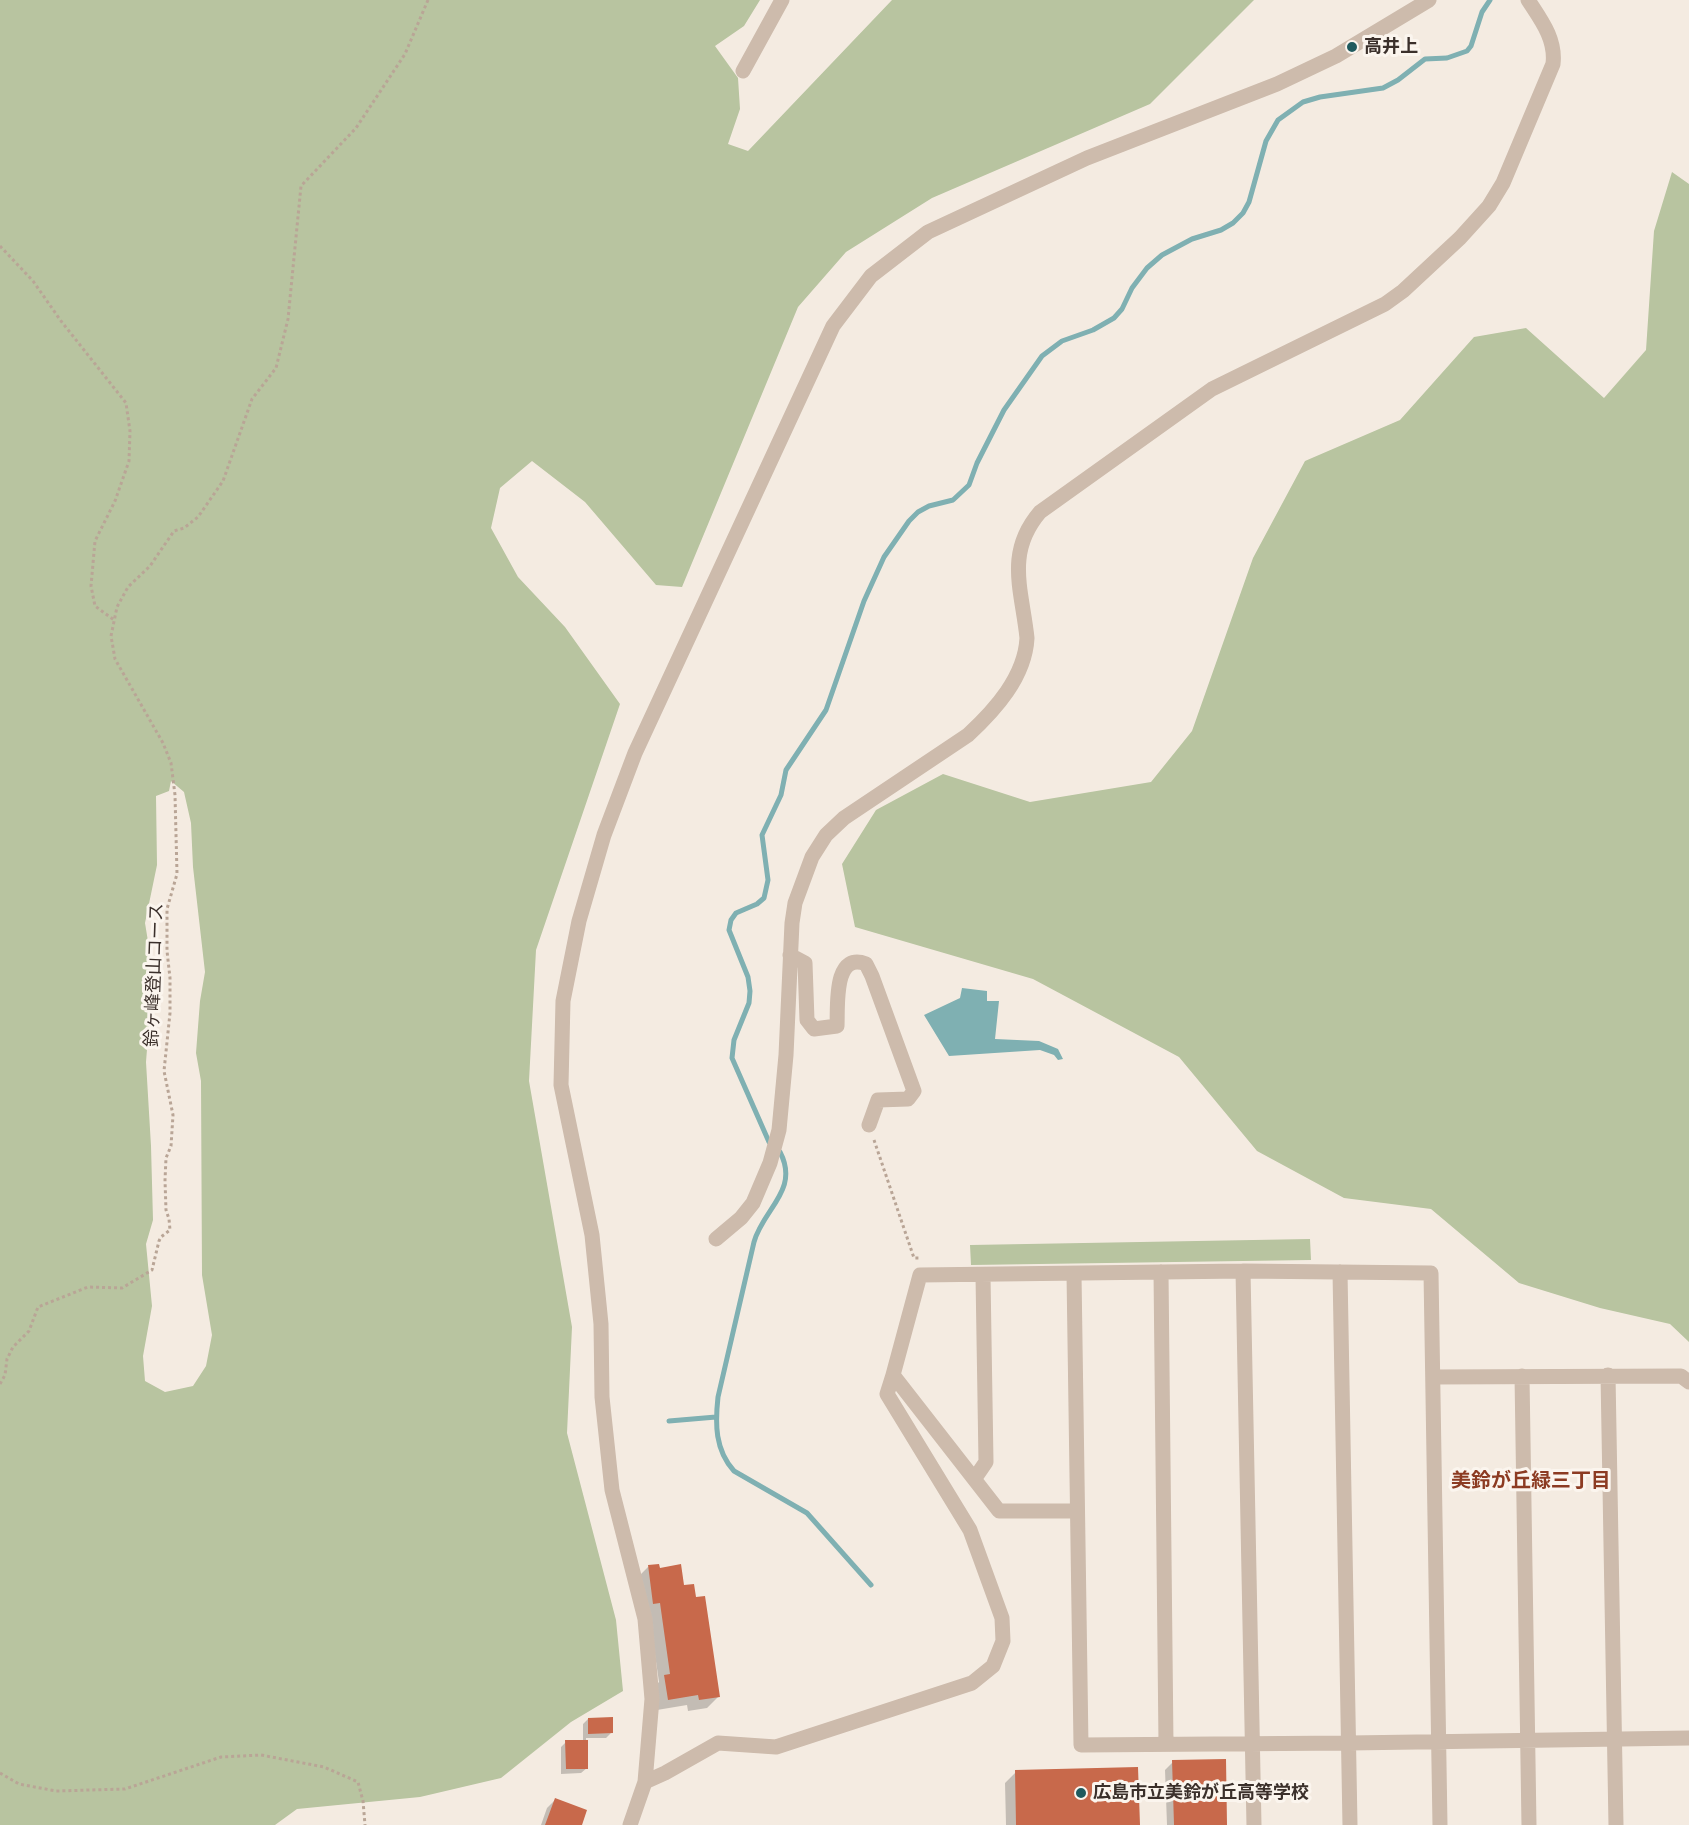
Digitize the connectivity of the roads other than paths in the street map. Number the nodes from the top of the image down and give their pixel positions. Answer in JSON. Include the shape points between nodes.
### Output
{"nodes":[{"id":1,"x":782,"y":0,"type":"edge"},
{"id":2,"x":1429,"y":0,"type":"edge"},
{"id":3,"x":1528,"y":0,"type":"edge"},
{"id":4,"x":743,"y":71,"type":"dead end"},
{"id":5,"x":790,"y":955,"type":"junction"},
{"id":6,"x":869,"y":1125,"type":"road end"},
{"id":7,"x":716,"y":1239,"type":"dead end"},
{"id":8,"x":1243,"y":1271,"type":"junction"},
{"id":9,"x":1161,"y":1272,"type":"junction"},
{"id":10,"x":1340,"y":1272,"type":"junction"},
{"id":11,"x":1074,"y":1274,"type":"junction"},
{"id":12,"x":983,"y":1276,"type":"junction"},
{"id":13,"x":893,"y":1375,"type":"junction"},
{"id":14,"x":1608,"y":1375,"type":"junction"},
{"id":15,"x":1522,"y":1376,"type":"junction"},
{"id":16,"x":1433,"y":1377,"type":"junction"},
{"id":17,"x":1689,"y":1382,"type":"edge"},
{"id":18,"x":975,"y":1478,"type":"junction"},
{"id":19,"x":1077,"y":1511,"type":"junction"},
{"id":20,"x":1689,"y":1738,"type":"edge"},
{"id":21,"x":1615,"y":1739,"type":"junction"},
{"id":22,"x":1528,"y":1741,"type":"junction"},
{"id":23,"x":1439,"y":1742,"type":"junction"},
{"id":24,"x":1349,"y":1743,"type":"junction"},
{"id":25,"x":1166,"y":1744,"type":"junction"},
{"id":26,"x":1252,"y":1744,"type":"junction"},
{"id":27,"x":645,"y":1782,"type":"junction"},
{"id":28,"x":630,"y":1825,"type":"edge"},
{"id":29,"x":1254,"y":1825,"type":"edge"},
{"id":30,"x":1350,"y":1825,"type":"edge"},
{"id":31,"x":1440,"y":1825,"type":"edge"},
{"id":32,"x":1528,"y":1825,"type":"edge"},
{"id":33,"x":1616,"y":1825,"type":"edge"}],
"edges":[{"from":1,"to":4,"type":"street"},
{"from":2,"to":27,"type":"street","via":[[1336,56],[1277,84],[1087,159],[928,232],[871,276],[833,326],[635,753],[604,835],[579,921],[563,1001],[561,1085],[592,1235],[612,1490],[645,1619],[652,1699]]},
{"from":3,"to":5,"type":"street","via":[[1550,37],[1554,64],[1489,206],[1397,296],[1212,390],[1040,512],[1019,550],[1028,638],[1027,650],[1011,686],[968,735],[856,809],[826,835],[812,857],[795,903]]},
{"from":5,"to":6,"type":"street","via":[[805,963],[807,1020],[814,1029],[837,1026],[840,981],[850,963],[866,964],[872,976],[914,1091],[908,1099],[878,1100]]},
{"from":5,"to":7,"type":"street","via":[[779,1130],[753,1203]]},
{"from":8,"to":9,"type":"street"},
{"from":8,"to":10,"type":"street"},
{"from":8,"to":26,"type":"street"},
{"from":9,"to":11,"type":"street"},
{"from":9,"to":25,"type":"street"},
{"from":10,"to":16,"type":"street","via":[[1431,1273]]},
{"from":10,"to":24,"type":"street"},
{"from":11,"to":12,"type":"street"},
{"from":11,"to":19,"type":"street"},
{"from":12,"to":13,"type":"street","via":[[920,1275]]},
{"from":12,"to":18,"type":"street","via":[[986,1462]]},
{"from":13,"to":18,"type":"street"},
{"from":13,"to":27,"type":"street","via":[[887,1394],[966,1522],[1002,1618],[1003,1641],[993,1666],[972,1683],[776,1747],[718,1743]]},
{"from":14,"to":15,"type":"street"},
{"from":14,"to":17,"type":"street","via":[[1682,1376]]},
{"from":14,"to":21,"type":"street"},
{"from":15,"to":16,"type":"street"},
{"from":15,"to":22,"type":"street"},
{"from":16,"to":23,"type":"street"},
{"from":18,"to":19,"type":"street","via":[[999,1511]]},
{"from":19,"to":25,"type":"street","via":[[1081,1745]]},
{"from":20,"to":21,"type":"street"},
{"from":21,"to":22,"type":"street"},
{"from":21,"to":33,"type":"street"},
{"from":22,"to":23,"type":"street"},
{"from":22,"to":32,"type":"street"},
{"from":23,"to":24,"type":"street"},
{"from":23,"to":31,"type":"street"},
{"from":24,"to":26,"type":"street"},
{"from":24,"to":30,"type":"street"},
{"from":25,"to":26,"type":"street"},
{"from":26,"to":29,"type":"street"},
{"from":27,"to":28,"type":"street"}]}
